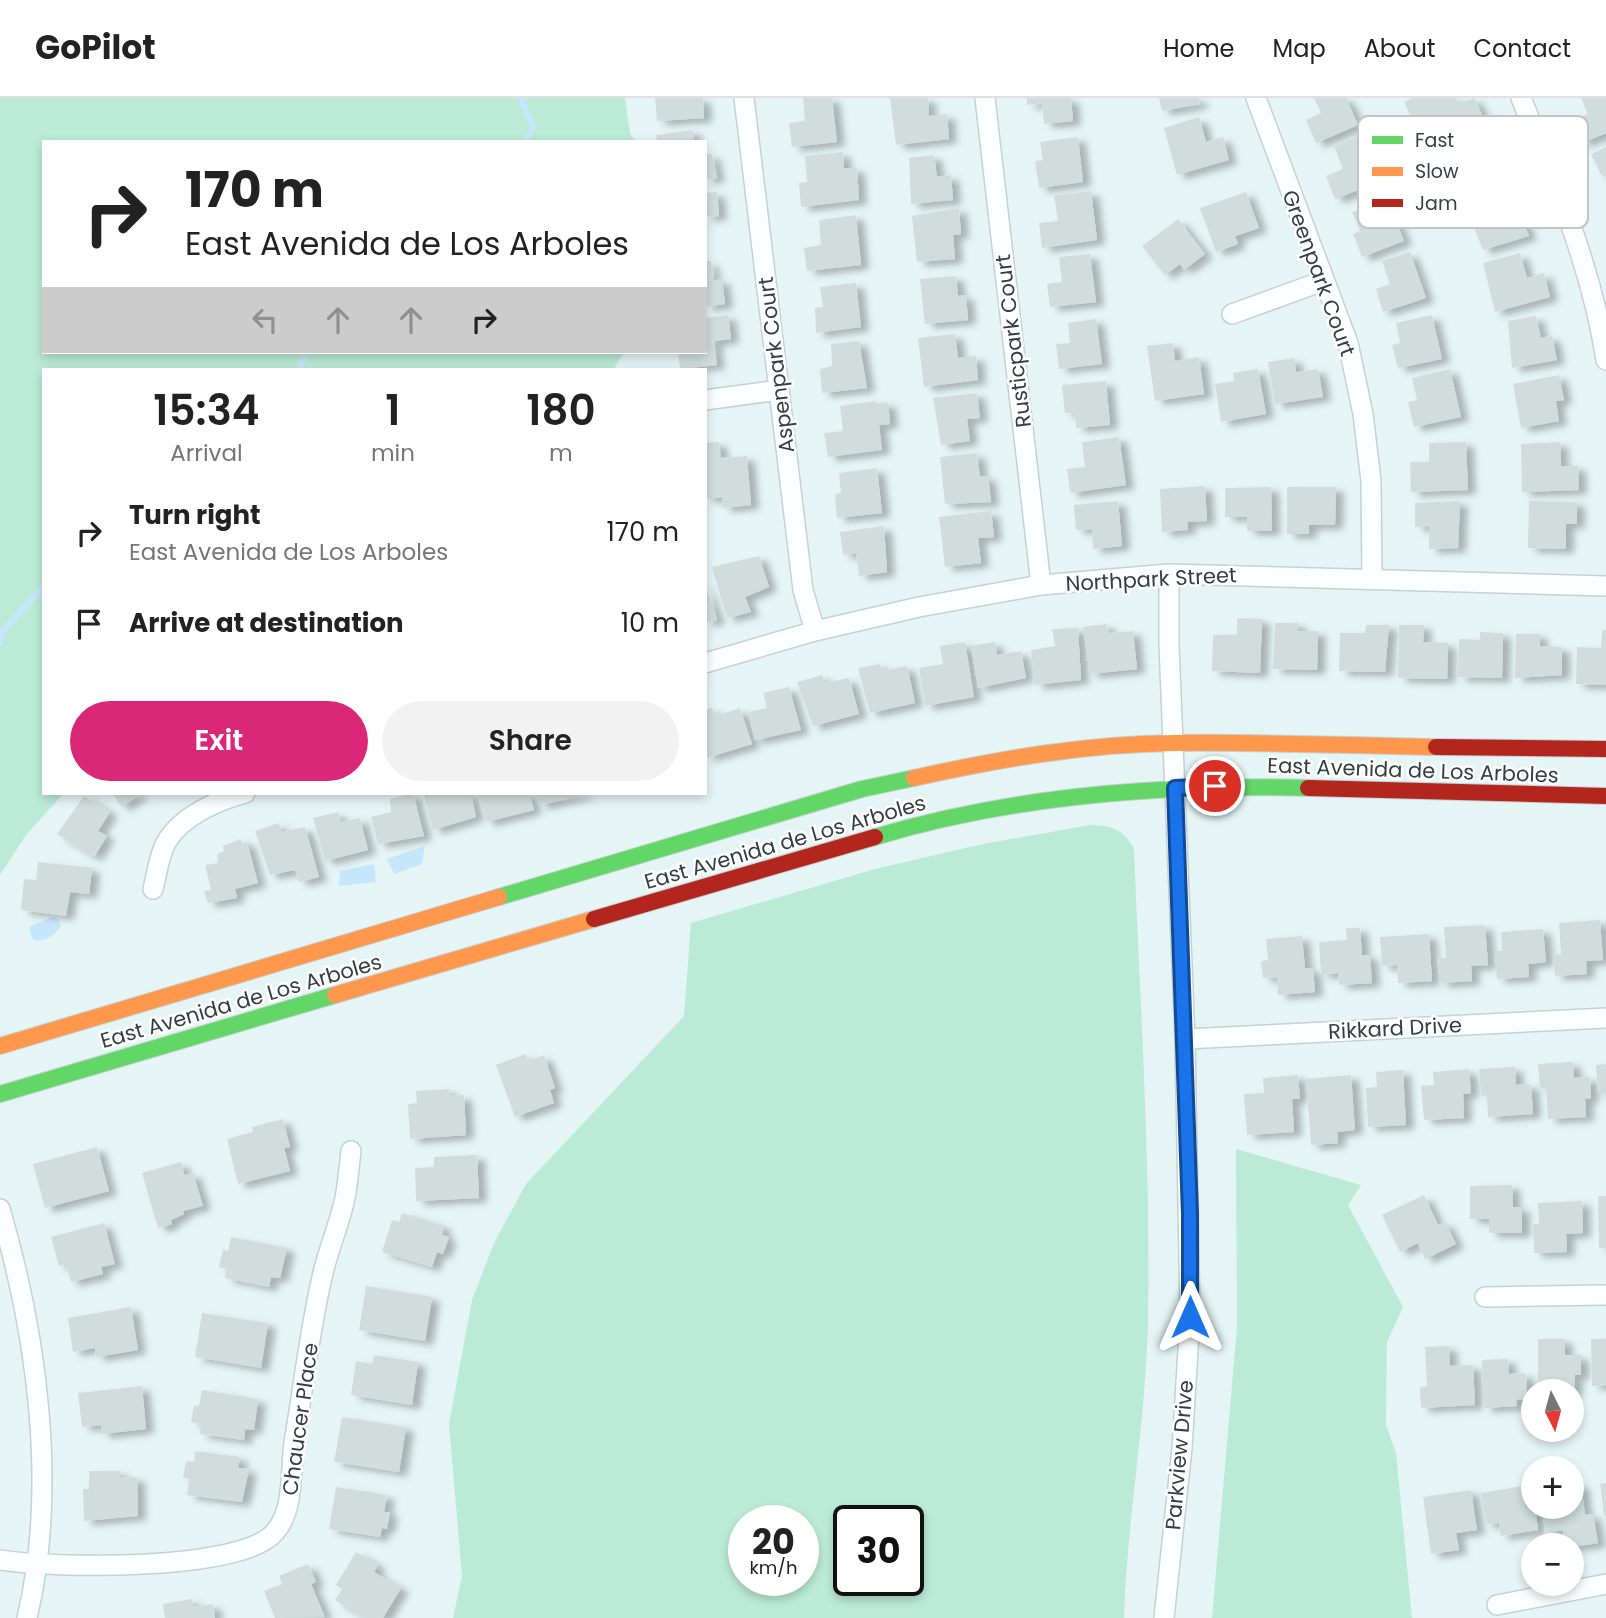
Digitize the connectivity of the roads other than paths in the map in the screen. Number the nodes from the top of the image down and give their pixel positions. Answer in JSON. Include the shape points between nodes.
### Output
{"nodes":[{"id":1,"x":744,"y":98,"type":"edge"},
{"id":2,"x":985,"y":98,"type":"edge"},
{"id":3,"x":1256,"y":98,"type":"edge"},
{"id":4,"x":1521,"y":98,"type":"edge"},
{"id":5,"x":1528,"y":116,"type":"edge"},
{"id":6,"x":1574,"y":228,"type":"edge"},
{"id":7,"x":1323,"y":281,"type":"junction"},
{"id":8,"x":1232,"y":314,"type":"dead end"},
{"id":9,"x":1606,"y":360,"type":"edge"},
{"id":10,"x":779,"y":390,"type":"junction"},
{"id":11,"x":707,"y":400,"type":"edge"},
{"id":12,"x":1169,"y":574,"type":"junction"},
{"id":13,"x":1372,"y":578,"type":"junction"},
{"id":14,"x":1041,"y":585,"type":"junction"},
{"id":15,"x":1606,"y":586,"type":"edge"},
{"id":16,"x":815,"y":631,"type":"junction"},
{"id":17,"x":707,"y":662,"type":"edge"},
{"id":18,"x":1172,"y":743,"type":"junction"},
{"id":19,"x":1606,"y":748,"type":"edge"},
{"id":20,"x":1175,"y":788,"type":"junction"},
{"id":21,"x":236,"y":795,"type":"edge"},
{"id":22,"x":1606,"y":796,"type":"edge"},
{"id":23,"x":153,"y":888,"type":"dead end"},
{"id":24,"x":1606,"y":1018,"type":"edge"},
{"id":25,"x":1185,"y":1039,"type":"junction"},
{"id":26,"x":0,"y":1046,"type":"edge"},
{"id":27,"x":0,"y":1094,"type":"edge"},
{"id":28,"x":351,"y":1151,"type":"dead end"},
{"id":29,"x":0,"y":1209,"type":"edge"},
{"id":30,"x":1606,"y":1295,"type":"edge"},
{"id":31,"x":1485,"y":1297,"type":"dead end"},
{"id":32,"x":0,"y":1560,"type":"edge"},
{"id":33,"x":36,"y":1563,"type":"junction"},
{"id":34,"x":1606,"y":1584,"type":"edge"},
{"id":35,"x":1497,"y":1605,"type":"dead end"},
{"id":36,"x":26,"y":1618,"type":"edge"},
{"id":37,"x":1164,"y":1618,"type":"edge"}],
"edges":[{"from":1,"to":10,"type":"street","name":"Aspenpark Court"},
{"from":2,"to":14,"type":"street","name":"Rusticpark Court"},
{"from":3,"to":7,"type":"street","name":"Greenpark Court"},
{"from":4,"to":5,"type":"street"},
{"from":6,"to":9,"type":"street"},
{"from":7,"to":8,"type":"street"},
{"from":7,"to":13,"type":"street","name":"Greenpark Court","via":[[1348,343],[1363,414],[1371,481]]},
{"from":10,"to":11,"type":"street"},
{"from":10,"to":16,"type":"street","name":"Aspenpark Court","via":[[803,590]]},
{"from":12,"to":13,"type":"street","name":"Northpark Street"},
{"from":12,"to":14,"type":"street","name":"Northpark Street"},
{"from":12,"to":18,"type":"street","name":"Parkview Drive"},
{"from":13,"to":15,"type":"street","name":"Northpark Street"},
{"from":14,"to":16,"type":"street","name":"Northpark Street"},
{"from":16,"to":17,"type":"street","name":"Northpark Street"},
{"from":18,"to":19,"type":"main road","name":"East Avenida de Los Arboles"},
{"from":18,"to":20,"type":"street","name":"Parkview Drive"},
{"from":18,"to":26,"type":"main road","name":"East Avenida de Los Arboles","via":[[1097,747],[987,762],[862,789]]},
{"from":20,"to":22,"type":"main road","name":"East Avenida de Los Arboles"},
{"from":20,"to":25,"type":"street","name":"Parkview Drive"},
{"from":20,"to":27,"type":"main road","name":"East Avenida de Los Arboles","via":[[1010,806],[880,835]]},
{"from":21,"to":23,"type":"street","via":[[174,831],[165,843]]},
{"from":24,"to":25,"type":"street","name":"Rikkard Drive"},
{"from":25,"to":37,"type":"street","name":"Parkview Drive","via":[[1190,1317]]},
{"from":28,"to":33,"type":"street","name":"Chaucer Place","via":[[345,1200],[323,1270],[288,1503],[276,1532],[261,1544],[236,1551],[166,1562],[95,1567]]},
{"from":29,"to":33,"type":"street","via":[[30,1338],[42,1458]]},
{"from":30,"to":31,"type":"street"},
{"from":32,"to":33,"type":"street","name":"Chaucer Place"},
{"from":33,"to":36,"type":"street"},
{"from":34,"to":35,"type":"street"}]}
